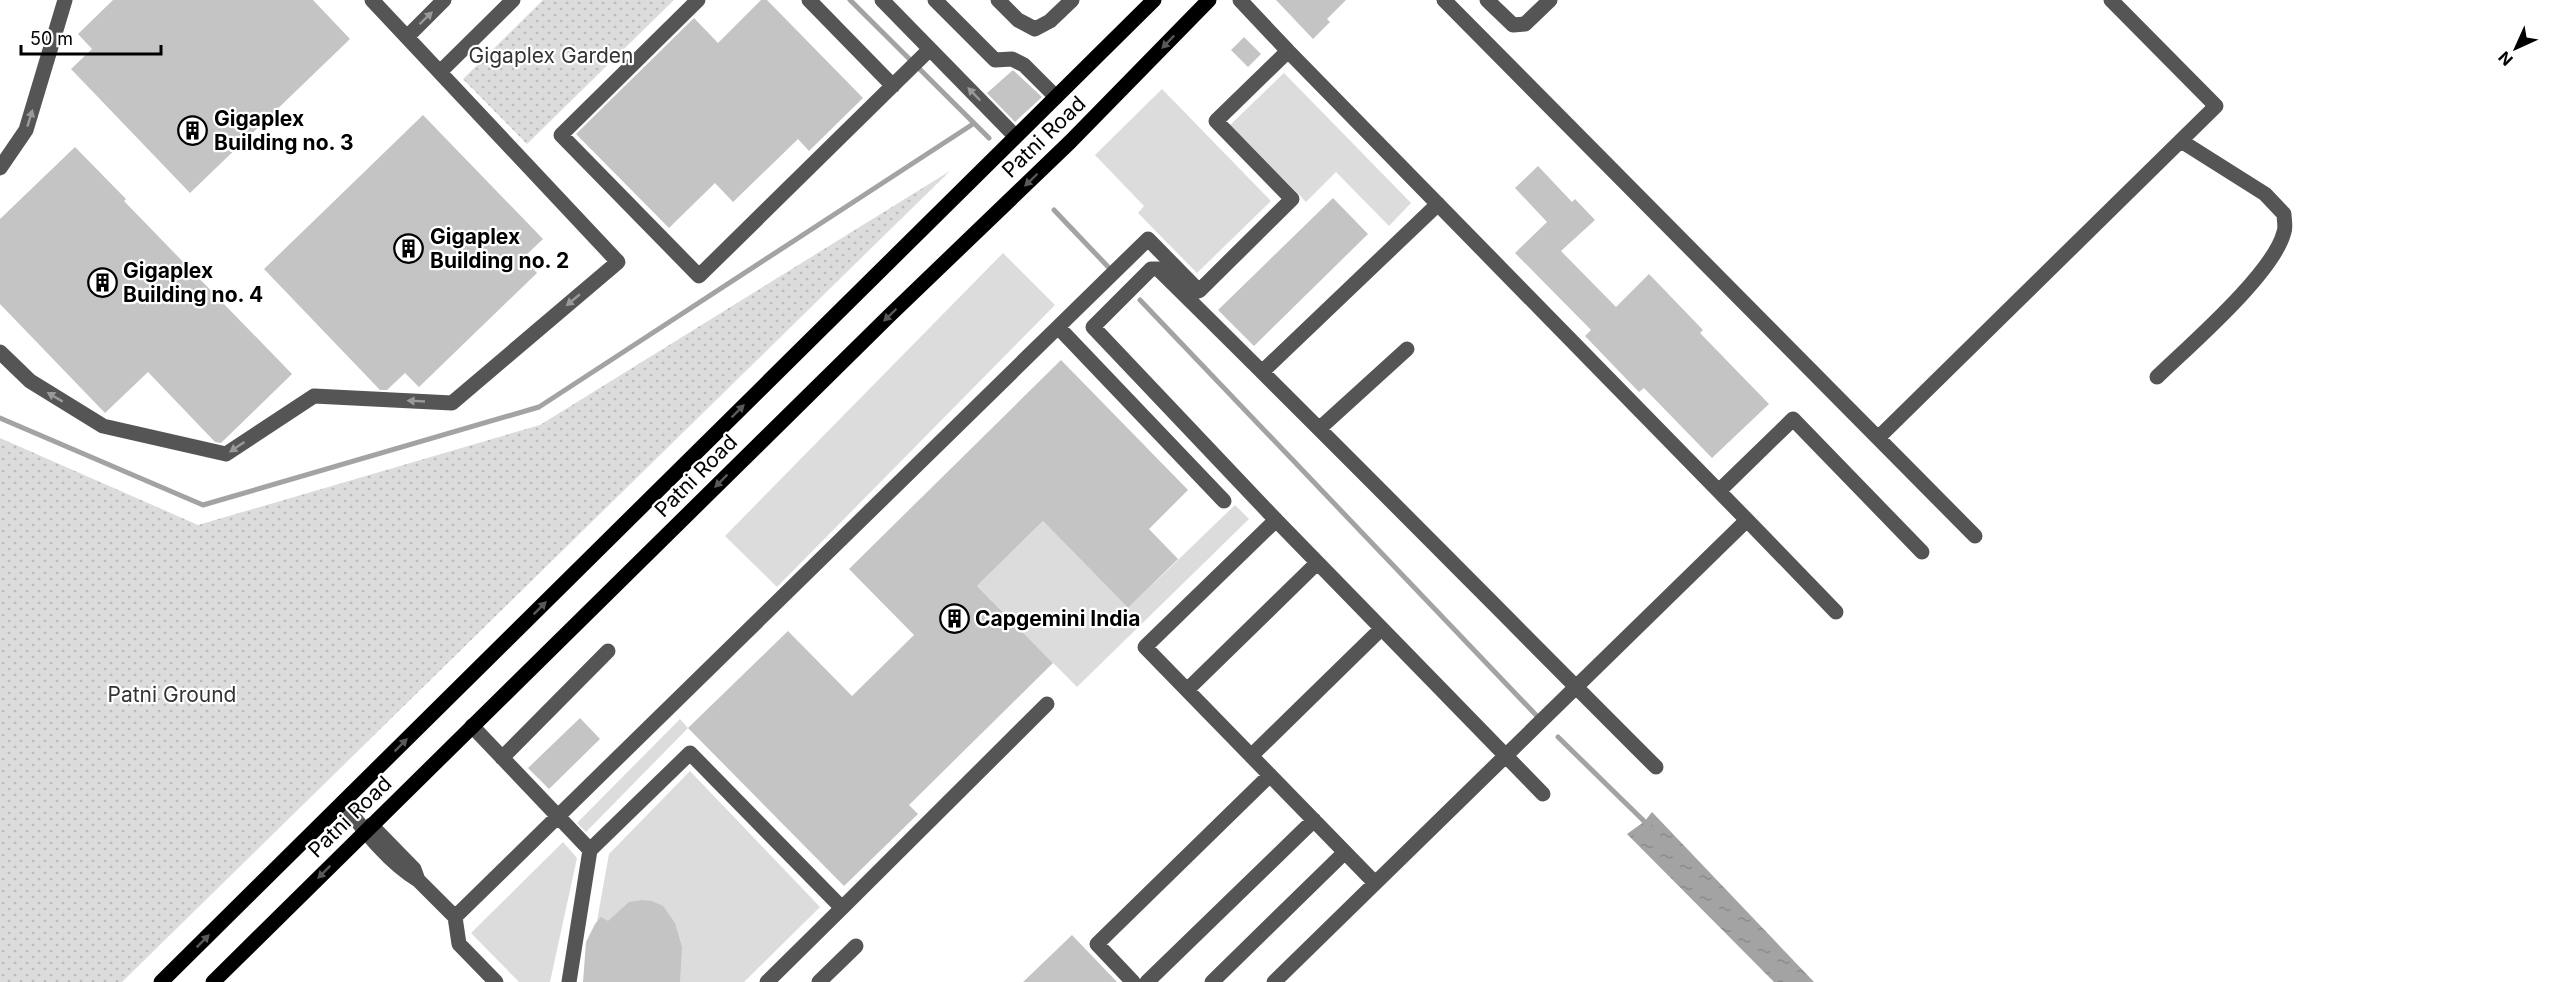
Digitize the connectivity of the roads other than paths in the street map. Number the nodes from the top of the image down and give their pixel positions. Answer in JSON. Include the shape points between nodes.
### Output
{"nodes":[{"id":1,"x":65,"y":0,"type":"edge"},
{"id":2,"x":372,"y":0,"type":"edge"},
{"id":3,"x":444,"y":0,"type":"edge"},
{"id":4,"x":513,"y":0,"type":"edge"},
{"id":5,"x":698,"y":0,"type":"edge"},
{"id":6,"x":809,"y":0,"type":"edge"},
{"id":7,"x":882,"y":0,"type":"edge"},
{"id":8,"x":935,"y":0,"type":"edge"},
{"id":9,"x":998,"y":0,"type":"edge"},
{"id":10,"x":1072,"y":0,"type":"edge"},
{"id":11,"x":1154,"y":0,"type":"edge"},
{"id":12,"x":1209,"y":0,"type":"edge"},
{"id":13,"x":1240,"y":0,"type":"edge"},
{"id":14,"x":1444,"y":0,"type":"edge"},
{"id":15,"x":1487,"y":0,"type":"edge"},
{"id":16,"x":1550,"y":0,"type":"edge"},
{"id":17,"x":2111,"y":0,"type":"edge"},
{"id":18,"x":407,"y":37,"type":"junction"},
{"id":19,"x":1288,"y":51,"type":"junction"},
{"id":20,"x":925,"y":55,"type":"junction"},
{"id":21,"x":441,"y":71,"type":"junction"},
{"id":22,"x":898,"y":81,"type":"junction"},
{"id":23,"x":1056,"y":97,"type":"junction"},
{"id":24,"x":1015,"y":136,"type":"junction"},
{"id":25,"x":2181,"y":141,"type":"junction"},
{"id":26,"x":0,"y":168,"type":"edge"},
{"id":27,"x":1438,"y":204,"type":"junction"},
{"id":28,"x":1079,"y":307,"type":"junction"},
{"id":29,"x":1058,"y":327,"type":"junction"},
{"id":30,"x":1093,"y":327,"type":"junction"},
{"id":31,"x":1407,"y":349,"type":"dead end"},
{"id":32,"x":0,"y":352,"type":"edge"},
{"id":33,"x":1262,"y":372,"type":"junction"},
{"id":34,"x":2157,"y":377,"type":"dead end"},
{"id":35,"x":1320,"y":428,"type":"junction"},
{"id":36,"x":1878,"y":438,"type":"junction"},
{"id":37,"x":1719,"y":491,"type":"junction"},
{"id":38,"x":1224,"y":501,"type":"dead end"},
{"id":39,"x":1276,"y":520,"type":"junction"},
{"id":40,"x":1747,"y":520,"type":"junction"},
{"id":41,"x":1975,"y":536,"type":"dead end"},
{"id":42,"x":1922,"y":552,"type":"dead end"},
{"id":43,"x":1317,"y":562,"type":"junction"},
{"id":44,"x":1836,"y":612,"type":"dead end"},
{"id":45,"x":1382,"y":629,"type":"junction"},
{"id":46,"x":608,"y":651,"type":"dead end"},
{"id":47,"x":1576,"y":688,"type":"junction"},
{"id":48,"x":1186,"y":690,"type":"junction"},
{"id":49,"x":1047,"y":704,"type":"dead end"},
{"id":50,"x":472,"y":726,"type":"junction"},
{"id":51,"x":1251,"y":756,"type":"junction"},
{"id":52,"x":1505,"y":756,"type":"junction"},
{"id":53,"x":502,"y":758,"type":"junction"},
{"id":54,"x":1656,"y":767,"type":"dead end"},
{"id":55,"x":1270,"y":776,"type":"junction"},
{"id":56,"x":1543,"y":794,"type":"dead end"},
{"id":57,"x":343,"y":803,"type":"junction"},
{"id":58,"x":558,"y":816,"type":"junction"},
{"id":59,"x":1314,"y":820,"type":"junction"},
{"id":60,"x":368,"y":828,"type":"junction"},
{"id":61,"x":590,"y":850,"type":"junction"},
{"id":62,"x":1345,"y":852,"type":"junction"},
{"id":63,"x":1375,"y":883,"type":"junction"},
{"id":64,"x":842,"y":908,"type":"junction"},
{"id":65,"x":455,"y":917,"type":"junction"},
{"id":66,"x":856,"y":946,"type":"dead end"},
{"id":67,"x":1276,"y":981,"type":"edge"},
{"id":68,"x":161,"y":982,"type":"edge"},
{"id":69,"x":213,"y":982,"type":"edge"},
{"id":70,"x":496,"y":982,"type":"edge"},
{"id":71,"x":568,"y":982,"type":"edge"},
{"id":72,"x":767,"y":982,"type":"edge"},
{"id":73,"x":819,"y":982,"type":"edge"},
{"id":74,"x":1133,"y":982,"type":"edge"},
{"id":75,"x":1147,"y":982,"type":"edge"},
{"id":76,"x":1212,"y":982,"type":"edge"}],
"edges":[{"from":26,"to":1,"type":"lane","one_way":true,"via":[[26,130]]},
{"from":2,"to":18,"type":"lane"},
{"from":18,"to":3,"type":"lane","one_way":true},
{"from":4,"to":21,"type":"lane"},
{"from":5,"to":22,"type":"lane","via":[[561,135],[699,276]]},
{"from":6,"to":22,"type":"lane"},
{"from":7,"to":20,"type":"lane"},
{"from":8,"to":23,"type":"lane","via":[[995,60],[1012,59],[1024,65]]},
{"from":9,"to":10,"type":"lane","via":[[1018,20],[1035,29]]},
{"from":11,"to":23,"type":"main road","name":"Patni Road"},
{"from":12,"to":50,"type":"main road","name":"Patni Road","one_way":true,"via":[[1070,142]]},
{"from":13,"to":19,"type":"lane"},
{"from":14,"to":36,"type":"lane"},
{"from":15,"to":16,"type":"lane","via":[[1513,25],[1525,24]]},
{"from":17,"to":25,"type":"lane","via":[[2216,106]]},
{"from":18,"to":21,"type":"lane"},
{"from":19,"to":27,"type":"lane"},
{"from":19,"to":28,"type":"lane","via":[[1216,121],[1292,200],[1199,291],[1148,239]]},
{"from":20,"to":22,"type":"lane"},
{"from":24,"to":20,"type":"lane","one_way":true},
{"from":21,"to":32,"type":"lane","one_way":true,"via":[[618,262],[452,403],[314,396],[226,454],[103,426],[30,381]]},
{"from":23,"to":24,"type":"main road","name":"Patni Road"},
{"from":57,"to":24,"type":"main road","name":"Patni Road","one_way":true},
{"from":25,"to":34,"type":"lane","via":[[2265,194],[2284,214],[2285,231],[2253,282]]},
{"from":25,"to":36,"type":"lane"},
{"from":27,"to":33,"type":"lane"},
{"from":27,"to":37,"type":"lane"},
{"from":28,"to":29,"type":"lane"},
{"from":28,"to":30,"type":"lane"},
{"from":29,"to":38,"type":"lane"},
{"from":29,"to":58,"type":"lane"},
{"from":30,"to":33,"type":"lane","via":[[1143,275],[1158,269]]},
{"from":30,"to":39,"type":"lane"},
{"from":31,"to":35,"type":"lane"},
{"from":33,"to":35,"type":"lane"},
{"from":35,"to":47,"type":"lane"},
{"from":36,"to":41,"type":"lane"},
{"from":37,"to":40,"type":"lane"},
{"from":37,"to":42,"type":"lane","via":[[1793,419]]},
{"from":39,"to":43,"type":"lane"},
{"from":39,"to":48,"type":"lane","via":[[1146,647]]},
{"from":40,"to":44,"type":"lane"},
{"from":40,"to":47,"type":"lane"},
{"from":43,"to":45,"type":"lane"},
{"from":43,"to":48,"type":"lane"},
{"from":45,"to":51,"type":"lane"},
{"from":45,"to":52,"type":"lane"},
{"from":46,"to":53,"type":"lane"},
{"from":47,"to":52,"type":"lane"},
{"from":47,"to":54,"type":"lane"},
{"from":48,"to":51,"type":"lane"},
{"from":49,"to":64,"type":"lane"},
{"from":50,"to":53,"type":"lane"},
{"from":50,"to":60,"type":"main road","name":"Patni Road"},
{"from":51,"to":55,"type":"lane"},
{"from":52,"to":56,"type":"lane"},
{"from":52,"to":63,"type":"lane"},
{"from":53,"to":58,"type":"lane"},
{"from":55,"to":59,"type":"lane"},
{"from":55,"to":74,"type":"lane","via":[[1097,944]]},
{"from":57,"to":60,"type":"lane"},
{"from":68,"to":57,"type":"main road","name":"Patni Road","one_way":true},
{"from":58,"to":61,"type":"lane"},
{"from":58,"to":65,"type":"lane"},
{"from":59,"to":62,"type":"lane"},
{"from":59,"to":75,"type":"lane"},
{"from":60,"to":65,"type":"lane","via":[[408,874]]},
{"from":60,"to":69,"type":"main road","name":"Patni Road","one_way":true},
{"from":61,"to":64,"type":"lane","via":[[690,753]]},
{"from":61,"to":71,"type":"lane"},
{"from":62,"to":63,"type":"lane"},
{"from":62,"to":76,"type":"lane"},
{"from":63,"to":67,"type":"lane"},
{"from":64,"to":72,"type":"lane"},
{"from":65,"to":70,"type":"lane","via":[[459,944]]},
{"from":66,"to":73,"type":"lane"}]}
